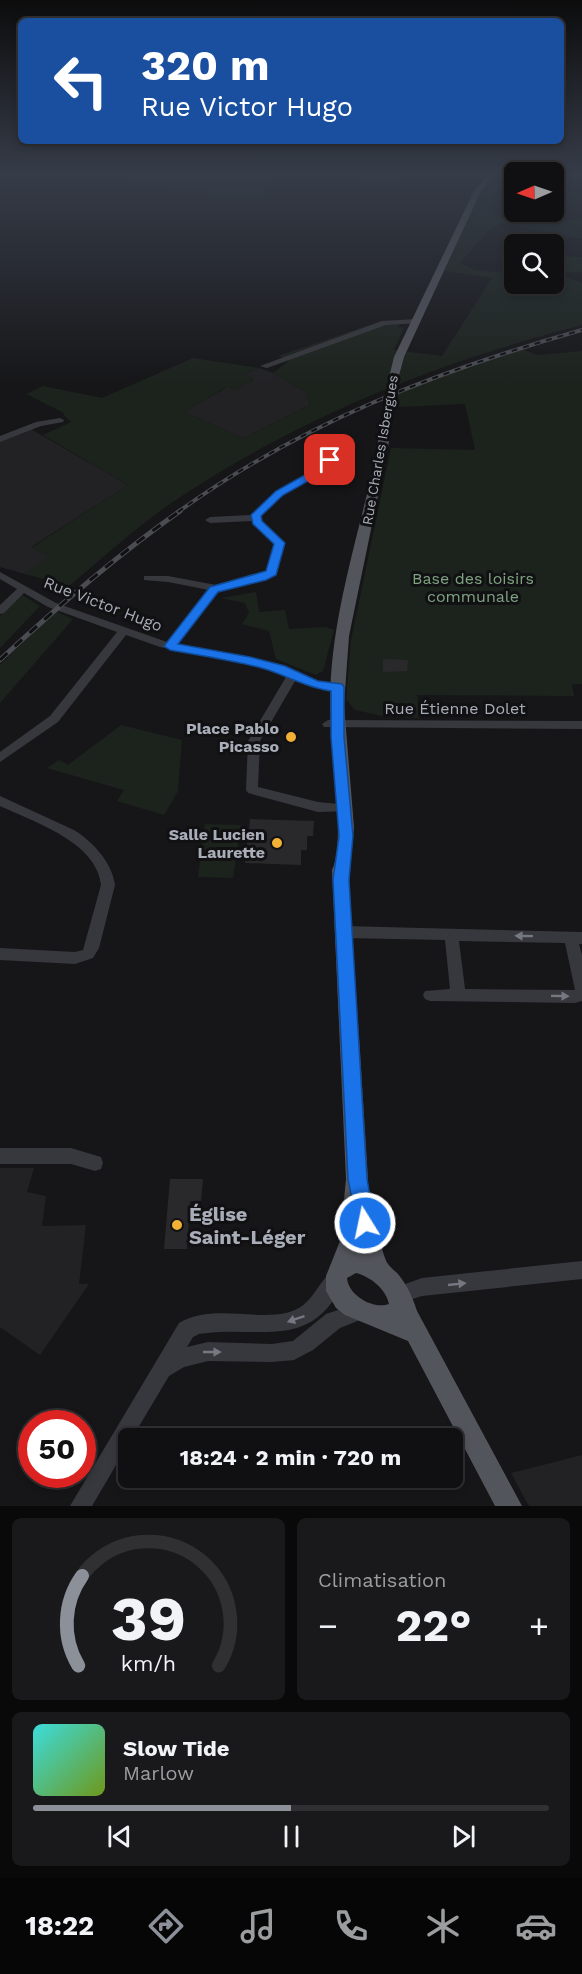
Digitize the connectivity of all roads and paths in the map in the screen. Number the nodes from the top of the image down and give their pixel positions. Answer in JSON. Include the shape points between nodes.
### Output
{"nodes":[{"id":1,"x":452,"y":245,"type":"edge"},
{"id":2,"x":416,"y":321,"type":"junction"},
{"id":3,"x":264,"y":366,"type":"dead end"},
{"id":4,"x":60,"y":420,"type":"dead end"},
{"id":5,"x":0,"y":439,"type":"edge"},
{"id":6,"x":322,"y":444,"type":"dead end"},
{"id":7,"x":255,"y":518,"type":"junction"},
{"id":8,"x":210,"y":520,"type":"dead end"},
{"id":9,"x":0,"y":576,"type":"edge"},
{"id":10,"x":148,"y":578,"type":"dead end"},
{"id":11,"x":22,"y":588,"type":"junction"},
{"id":12,"x":217,"y":588,"type":"junction"},
{"id":13,"x":0,"y":611,"type":"edge"},
{"id":14,"x":124,"y":631,"type":"junction"},
{"id":15,"x":170,"y":646,"type":"junction"},
{"id":16,"x":293,"y":674,"type":"junction"},
{"id":17,"x":333,"y":687,"type":"junction"},
{"id":18,"x":333,"y":724,"type":"junction"},
{"id":19,"x":582,"y":725,"type":"edge"},
{"id":20,"x":0,"y":758,"type":"edge"},
{"id":21,"x":0,"y":801,"type":"edge"},
{"id":22,"x":340,"y":809,"type":"junction"},
{"id":23,"x":344,"y":932,"type":"junction"},
{"id":24,"x":451,"y":935,"type":"junction"},
{"id":25,"x":577,"y":937,"type":"edge"},
{"id":26,"x":0,"y":954,"type":"edge"},
{"id":27,"x":582,"y":989,"type":"edge"},
{"id":28,"x":582,"y":994,"type":"edge"},
{"id":29,"x":430,"y":995,"type":"dead end"},
{"id":30,"x":458,"y":995,"type":"junction"},
{"id":31,"x":0,"y":1156,"type":"edge"},
{"id":32,"x":95,"y":1163,"type":"dead end"},
{"id":33,"x":357,"y":1179,"type":"junction"},
{"id":34,"x":582,"y":1270,"type":"edge"},
{"id":35,"x":339,"y":1273,"type":"junction"},
{"id":36,"x":381,"y":1275,"type":"junction"},
{"id":37,"x":401,"y":1297,"type":"junction"},
{"id":38,"x":375,"y":1314,"type":"junction"},
{"id":39,"x":417,"y":1334,"type":"junction"},
{"id":40,"x":160,"y":1373,"type":"junction"},
{"id":41,"x":80,"y":1506,"type":"edge"},
{"id":42,"x":508,"y":1506,"type":"edge"}],
"edges":[{"from":1,"to":2,"type":"main road","name":"Rue Charles Isbergues"},
{"from":2,"to":3,"type":"street","via":[[385,323]]},
{"from":2,"to":17,"type":"main road","name":"Rue Charles Isbergues","via":[[393,375],[383,447]]},
{"from":4,"to":5,"type":"street"},
{"from":6,"to":7,"type":"street","via":[[332,452],[327,465],[280,493]]},
{"from":7,"to":8,"type":"street"},
{"from":7,"to":12,"type":"street","via":[[279,543],[273,570],[262,578]]},
{"from":9,"to":11,"type":"street","name":"Rue Victor Hugo"},
{"from":10,"to":12,"type":"street"},
{"from":11,"to":13,"type":"street"},
{"from":11,"to":14,"type":"street","name":"Rue Victor Hugo","via":[[52,605]]},
{"from":12,"to":15,"type":"street"},
{"from":14,"to":15,"type":"street","name":"Rue Victor Hugo"},
{"from":14,"to":20,"type":"street","via":[[54,719]]},
{"from":15,"to":16,"type":"street","name":"Rue Victor Hugo","via":[[250,660]]},
{"from":16,"to":17,"type":"street","name":"Rue Victor Hugo"},
{"from":16,"to":22,"type":"street","via":[[254,741],[252,790]]},
{"from":17,"to":18,"type":"main road","name":"Rue Charles Isbergues"},
{"from":18,"to":19,"type":"street","name":"Rue Étienne Dolet"},
{"from":18,"to":22,"type":"main road","name":"Rue Charles Isbergues"},
{"from":21,"to":26,"type":"street","via":[[74,836],[102,865],[108,880],[88,954],[75,958]]},
{"from":22,"to":23,"type":"main road","name":"Rue Charles Isbergues","via":[[346,845],[341,880]]},
{"from":23,"to":24,"type":"street"},
{"from":23,"to":33,"type":"main road","name":"Rue Charles Isbergues"},
{"from":25,"to":24,"type":"street","one_way":true},
{"from":24,"to":30,"type":"street"},
{"from":25,"to":27,"type":"street"},
{"from":30,"to":28,"type":"street","one_way":true},
{"from":29,"to":30,"type":"street"},
{"from":31,"to":32,"type":"street","via":[[71,1156]]},
{"from":33,"to":35,"type":"main road","name":"Rue Charles Isbergues","via":[[351,1241]]},
{"from":33,"to":36,"type":"main road","name":"Rue Charles Isbergues","via":[[371,1249]]},
{"from":37,"to":34,"type":"street","one_way":true,"via":[[422,1287]]},
{"from":35,"to":36,"type":"main road","via":[[351,1262],[361,1261]]},
{"from":35,"to":38,"type":"main road","via":[[336,1289],[343,1302]]},
{"from":35,"to":40,"type":"street","one_way":true,"via":[[321,1302],[299,1320],[192,1326],[182,1335]]},
{"from":36,"to":37,"type":"main road"},
{"from":37,"to":38,"type":"main road","via":[[398,1311]]},
{"from":37,"to":39,"type":"main road"},
{"from":38,"to":39,"type":"main road"},
{"from":40,"to":38,"type":"street","one_way":true,"via":[[180,1357],[198,1352],[298,1349],[333,1321]]},
{"from":39,"to":42,"type":"main road"},
{"from":40,"to":41,"type":"street"}]}
